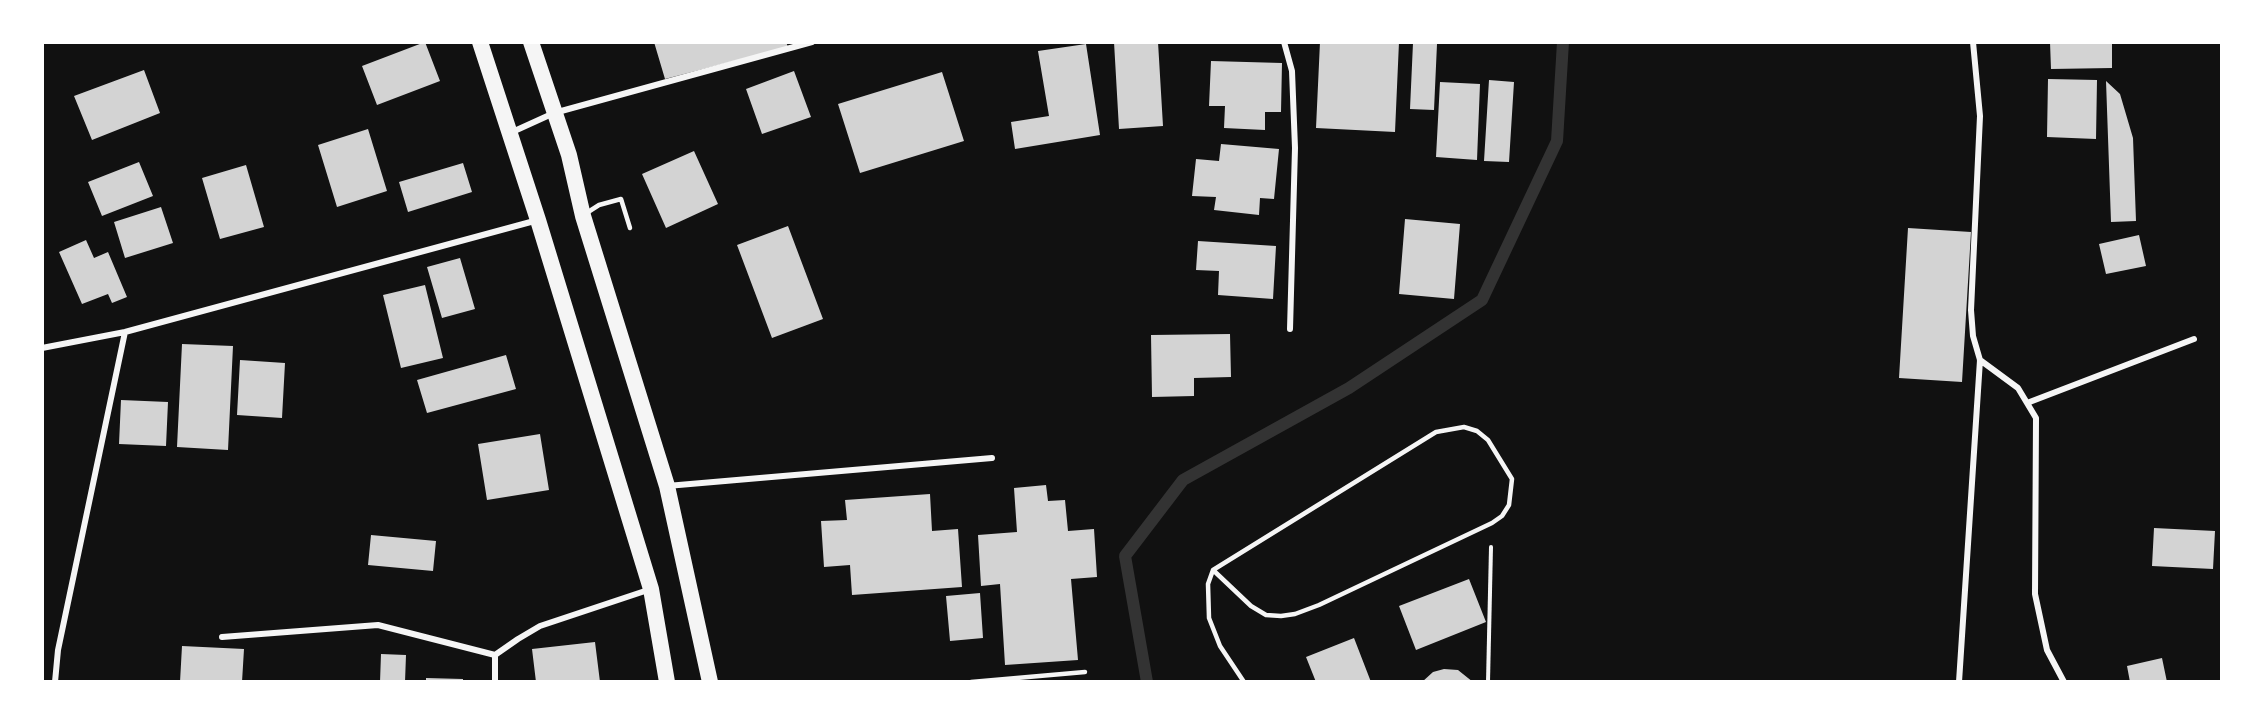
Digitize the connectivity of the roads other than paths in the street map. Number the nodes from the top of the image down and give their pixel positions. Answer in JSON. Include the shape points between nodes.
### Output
{"nodes":[{"id":1,"x":480,"y":42,"type":"edge"},
{"id":2,"x":531,"y":42,"type":"edge"},
{"id":3,"x":812,"y":42,"type":"edge"},
{"id":4,"x":1284,"y":42,"type":"edge"},
{"id":5,"x":1972,"y":42,"type":"edge"},
{"id":6,"x":554,"y":113,"type":"junction"},
{"id":7,"x":510,"y":133,"type":"junction"},
{"id":8,"x":583,"y":216,"type":"junction"},
{"id":9,"x":538,"y":220,"type":"junction"},
{"id":10,"x":630,"y":228,"type":"dead end"},
{"id":11,"x":1290,"y":329,"type":"dead end"},
{"id":12,"x":125,"y":332,"type":"junction"},
{"id":13,"x":2194,"y":339,"type":"dead end"},
{"id":14,"x":42,"y":348,"type":"edge"},
{"id":15,"x":1980,"y":360,"type":"junction"},
{"id":16,"x":2027,"y":403,"type":"junction"},
{"id":17,"x":992,"y":458,"type":"dead end"},
{"id":18,"x":667,"y":486,"type":"junction"},
{"id":19,"x":1213,"y":570,"type":"junction"},
{"id":20,"x":651,"y":589,"type":"junction"},
{"id":21,"x":222,"y":637,"type":"dead end"},
{"id":22,"x":495,"y":655,"type":"junction"},
{"id":23,"x":1085,"y":672,"type":"dead end"},
{"id":24,"x":55,"y":682,"type":"edge"},
{"id":25,"x":495,"y":682,"type":"edge"},
{"id":26,"x":667,"y":682,"type":"edge"},
{"id":27,"x":710,"y":682,"type":"edge"},
{"id":28,"x":970,"y":682,"type":"edge"},
{"id":29,"x":1244,"y":682,"type":"edge"},
{"id":30,"x":1959,"y":682,"type":"edge"},
{"id":31,"x":2064,"y":682,"type":"edge"}],
"edges":[{"from":1,"to":7,"type":"highway"},
{"from":2,"to":6,"type":"highway"},
{"from":3,"to":6,"type":"street"},
{"from":4,"to":11,"type":"street","via":[[1292,71],[1295,148]]},
{"from":5,"to":15,"type":"street","via":[[1980,116],[1971,310]]},
{"from":6,"to":7,"type":"street"},
{"from":6,"to":8,"type":"highway","via":[[569,155]]},
{"from":7,"to":9,"type":"highway"},
{"from":8,"to":10,"type":"lane","via":[[599,205],[621,199]]},
{"from":8,"to":18,"type":"highway"},
{"from":9,"to":12,"type":"street"},
{"from":9,"to":20,"type":"highway"},
{"from":12,"to":14,"type":"street"},
{"from":12,"to":24,"type":"street","via":[[58,650]]},
{"from":13,"to":16,"type":"street"},
{"from":15,"to":16,"type":"street","via":[[2018,388]]},
{"from":15,"to":30,"type":"street"},
{"from":16,"to":31,"type":"street","via":[[2036,418],[2035,594],[2047,650]]},
{"from":17,"to":18,"type":"street"},
{"from":18,"to":27,"type":"highway"},
{"from":19,"to":19,"type":"lane","via":[[1266,615],[1295,614],[1492,523],[1509,505],[1512,479],[1488,440],[1477,431],[1464,427],[1436,432]]},
{"from":19,"to":29,"type":"lane","via":[[1208,584],[1209,618],[1220,646]]},
{"from":20,"to":22,"type":"street","via":[[540,626]]},
{"from":20,"to":26,"type":"highway"},
{"from":21,"to":22,"type":"street","via":[[378,625]]},
{"from":22,"to":25,"type":"street"},
{"from":23,"to":28,"type":"lane"}]}
